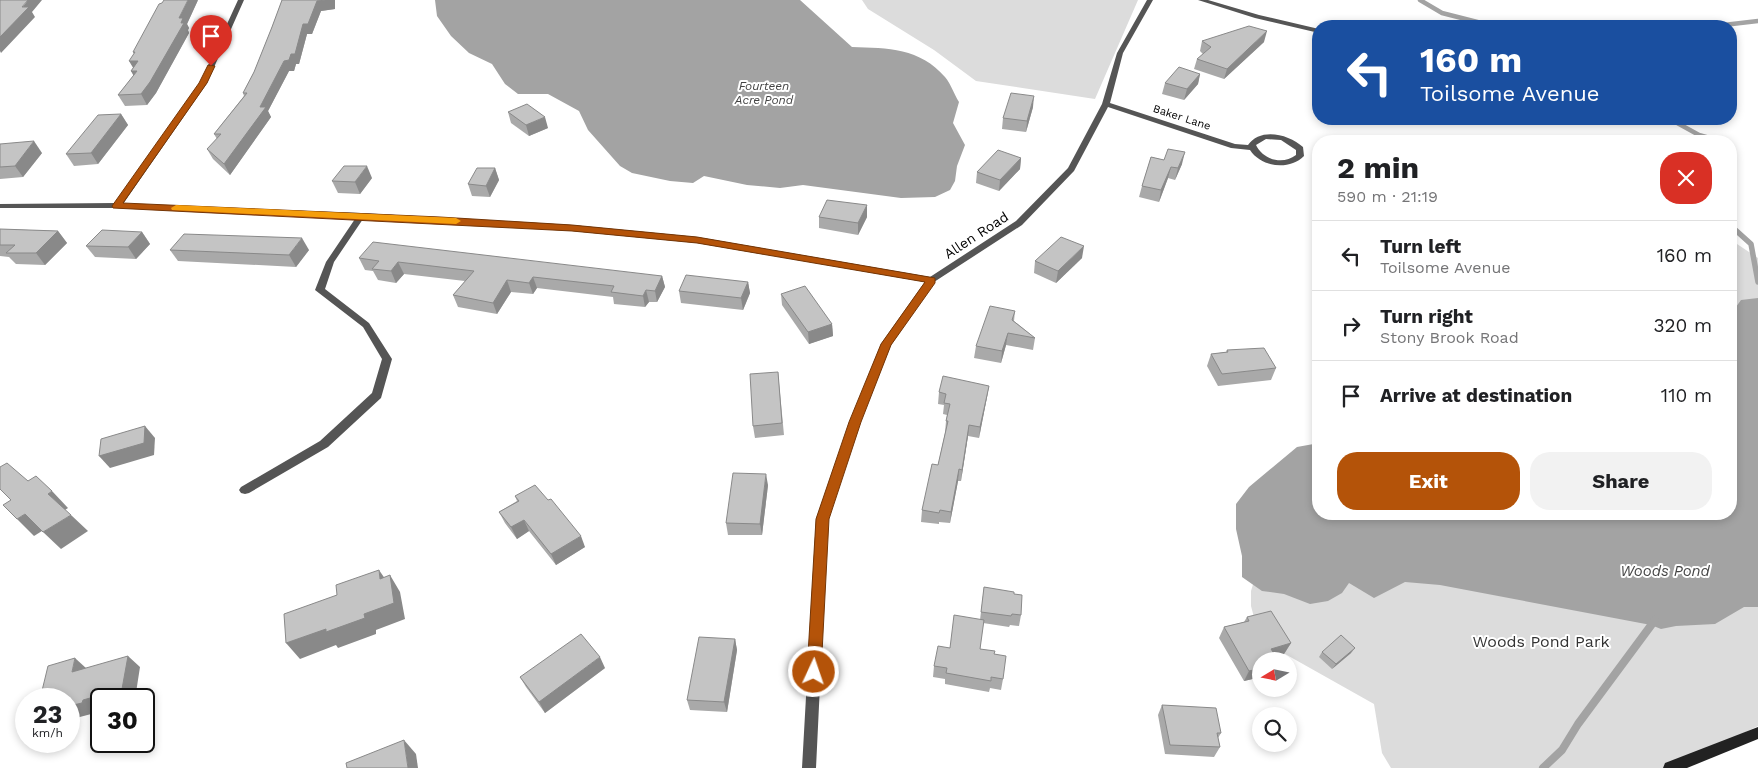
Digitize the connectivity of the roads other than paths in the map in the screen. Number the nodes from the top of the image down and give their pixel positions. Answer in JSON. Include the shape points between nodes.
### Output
{"nodes":[{"id":1,"x":241,"y":0,"type":"edge"},
{"id":2,"x":1150,"y":0,"type":"edge"},
{"id":3,"x":1200,"y":0,"type":"edge"},
{"id":4,"x":1312,"y":29,"type":"edge"},
{"id":5,"x":1106,"y":104,"type":"junction"},
{"id":6,"x":1253,"y":148,"type":"junction"},
{"id":7,"x":0,"y":206,"type":"edge"},
{"id":8,"x":117,"y":206,"type":"junction"},
{"id":9,"x":361,"y":216,"type":"junction"},
{"id":10,"x":931,"y":280,"type":"junction"},
{"id":11,"x":244,"y":490,"type":"dead end"},
{"id":12,"x":1758,"y":733,"type":"edge"},
{"id":13,"x":809,"y":768,"type":"edge"},
{"id":14,"x":1670,"y":768,"type":"edge"}],
"edges":[{"from":1,"to":8,"type":"street","via":[[203,83]]},
{"from":2,"to":5,"type":"street","name":"Allen Road","via":[[1120,53]]},
{"from":3,"to":4,"type":"street"},
{"from":5,"to":6,"type":"street","name":"Baker Lane","via":[[1234,146]]},
{"from":5,"to":10,"type":"street","name":"Allen Road","via":[[1071,169],[1047,196],[1019,223]]},
{"from":6,"to":6,"type":"street","name":"Baker Lane","via":[[1262,158],[1280,163],[1296,160],[1301,154],[1295,144],[1278,138],[1258,140],[1253,143]]},
{"from":7,"to":8,"type":"street"},
{"from":8,"to":9,"type":"street"},
{"from":9,"to":10,"type":"street","via":[[572,228],[697,240]]},
{"from":9,"to":11,"type":"street","via":[[330,262],[320,290],[366,325],[387,359],[377,395],[324,444]]},
{"from":10,"to":13,"type":"street","name":"Allen Road","via":[[886,344],[822,519]]},
{"from":12,"to":14,"type":"street"}]}
